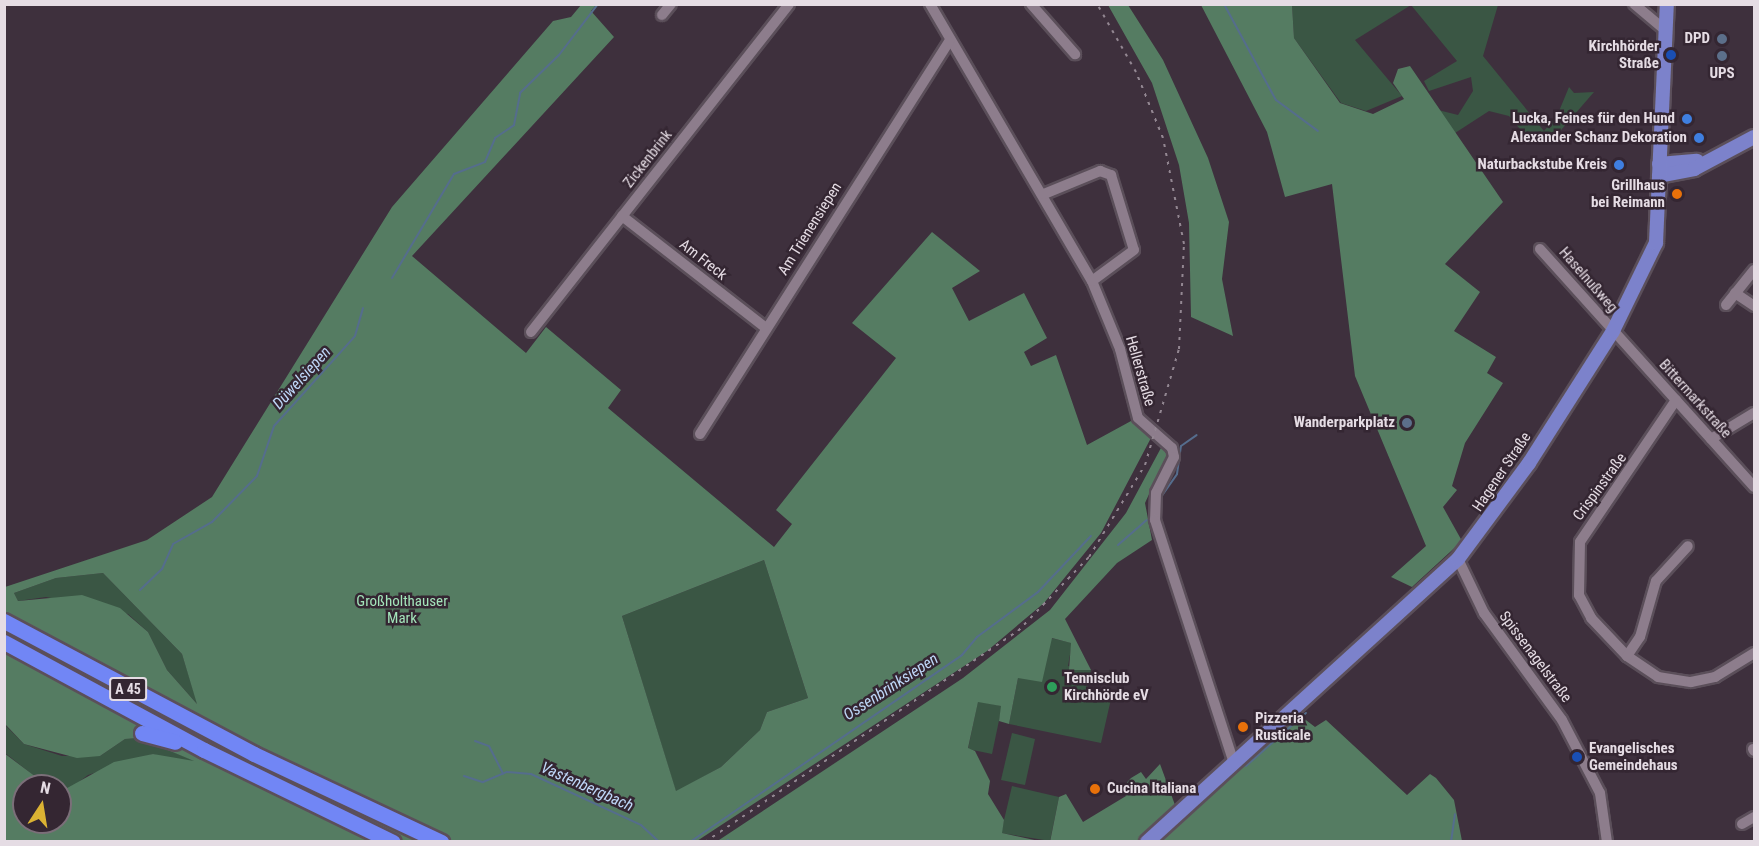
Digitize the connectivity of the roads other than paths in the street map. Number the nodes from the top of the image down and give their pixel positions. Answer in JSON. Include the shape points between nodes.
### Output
{"nodes":[{"id":1,"x":672,"y":4,"type":"edge"},
{"id":2,"x":789,"y":4,"type":"edge"},
{"id":3,"x":930,"y":4,"type":"edge"},
{"id":4,"x":1031,"y":4,"type":"edge"},
{"id":5,"x":1634,"y":4,"type":"edge"},
{"id":6,"x":1667,"y":4,"type":"edge"},
{"id":7,"x":662,"y":15,"type":"dead end"},
{"id":8,"x":1665,"y":30,"type":"junction"},
{"id":9,"x":949,"y":41,"type":"junction"},
{"id":10,"x":1075,"y":54,"type":"dead end"},
{"id":11,"x":1755,"y":137,"type":"edge"},
{"id":12,"x":1659,"y":170,"type":"junction"},
{"id":13,"x":1044,"y":194,"type":"junction"},
{"id":14,"x":622,"y":216,"type":"junction"},
{"id":15,"x":1540,"y":249,"type":"dead end"},
{"id":16,"x":1755,"y":270,"type":"edge"},
{"id":17,"x":1092,"y":281,"type":"junction"},
{"id":18,"x":1735,"y":293,"type":"junction"},
{"id":19,"x":1726,"y":305,"type":"dead end"},
{"id":20,"x":1754,"y":306,"type":"edge"},
{"id":21,"x":766,"y":328,"type":"junction"},
{"id":22,"x":531,"y":332,"type":"dead end"},
{"id":23,"x":1613,"y":332,"type":"junction"},
{"id":24,"x":1676,"y":400,"type":"junction"},
{"id":25,"x":1755,"y":412,"type":"edge"},
{"id":26,"x":700,"y":434,"type":"dead end"},
{"id":27,"x":1711,"y":439,"type":"junction"},
{"id":28,"x":1755,"y":487,"type":"edge"},
{"id":29,"x":1688,"y":546,"type":"dead end"},
{"id":30,"x":1458,"y":559,"type":"junction"},
{"id":31,"x":4,"y":621,"type":"edge"},
{"id":32,"x":4,"y":642,"type":"edge"},
{"id":33,"x":1755,"y":654,"type":"edge"},
{"id":34,"x":1627,"y":656,"type":"junction"},
{"id":35,"x":224,"y":729,"type":"dead end"},
{"id":36,"x":142,"y":733,"type":"dead end"},
{"id":37,"x":204,"y":750,"type":"junction"},
{"id":38,"x":254,"y":754,"type":"junction"},
{"id":39,"x":1233,"y":760,"type":"junction"},
{"id":40,"x":1755,"y":817,"type":"edge"},
{"id":41,"x":1742,"y":824,"type":"dead end"},
{"id":42,"x":393,"y":842,"type":"edge"},
{"id":43,"x":441,"y":842,"type":"edge"},
{"id":44,"x":1147,"y":842,"type":"edge"},
{"id":45,"x":1607,"y":842,"type":"edge"}],
"edges":[{"from":1,"to":7,"type":"street"},
{"from":2,"to":14,"type":"street","name":"Zickenbrink"},
{"from":3,"to":9,"type":"street","name":"Hellerstraße"},
{"from":4,"to":10,"type":"street"},
{"from":5,"to":8,"type":"street"},
{"from":6,"to":8,"type":"main road","name":"Hagener Straße"},
{"from":8,"to":12,"type":"main road","name":"Hagener Straße"},
{"from":9,"to":13,"type":"street","name":"Hellerstraße"},
{"from":9,"to":21,"type":"street","name":"Am Trienensiepen"},
{"from":11,"to":12,"type":"main road","via":[[1686,172]]},
{"from":12,"to":23,"type":"main road","name":"Hagener Straße","via":[[1656,243]]},
{"from":13,"to":17,"type":"street","name":"Hellerstraße"},
{"from":13,"to":17,"type":"street","via":[[1100,171],[1111,176],[1134,250]]},
{"from":14,"to":21,"type":"street","name":"Am Freck"},
{"from":14,"to":22,"type":"street","name":"Zickenbrink"},
{"from":15,"to":23,"type":"street","name":"Haselnußweg"},
{"from":16,"to":18,"type":"street"},
{"from":17,"to":39,"type":"street","name":"Hellerstraße","via":[[1120,349],[1138,418],[1172,448],[1174,457],[1156,493],[1155,520]]},
{"from":18,"to":19,"type":"street"},
{"from":18,"to":20,"type":"street"},
{"from":21,"to":26,"type":"street","name":"Am Trienensiepen"},
{"from":23,"to":24,"type":"street","name":"Bittermarkstraße"},
{"from":23,"to":30,"type":"main road","name":"Hagener Straße","via":[[1529,463]]},
{"from":24,"to":27,"type":"street","name":"Bittermarkstraße"},
{"from":24,"to":34,"type":"street","name":"Crispinstraße","via":[[1588,527],[1576,558],[1579,595],[1591,618]]},
{"from":25,"to":27,"type":"street"},
{"from":27,"to":28,"type":"street","name":"Bittermarkstraße"},
{"from":29,"to":34,"type":"street","via":[[1656,581],[1640,637]]},
{"from":30,"to":39,"type":"main road","name":"Hagener Straße"},
{"from":30,"to":45,"type":"street","name":"Spissenagelstraße","via":[[1484,613],[1562,720],[1600,793]]},
{"from":31,"to":38,"type":"highway","number":"A 45"},
{"from":32,"to":37,"type":"highway","number":"A 45"},
{"from":33,"to":34,"type":"street","name":"Crispinstraße","via":[[1729,672],[1691,682],[1658,677]]},
{"from":35,"to":38,"type":"highway"},
{"from":36,"to":37,"type":"highway"},
{"from":37,"to":42,"type":"highway","number":"A 45"},
{"from":38,"to":43,"type":"highway","number":"A 45"},
{"from":39,"to":44,"type":"main road","name":"Hagener Straße"},
{"from":40,"to":41,"type":"street"}]}
